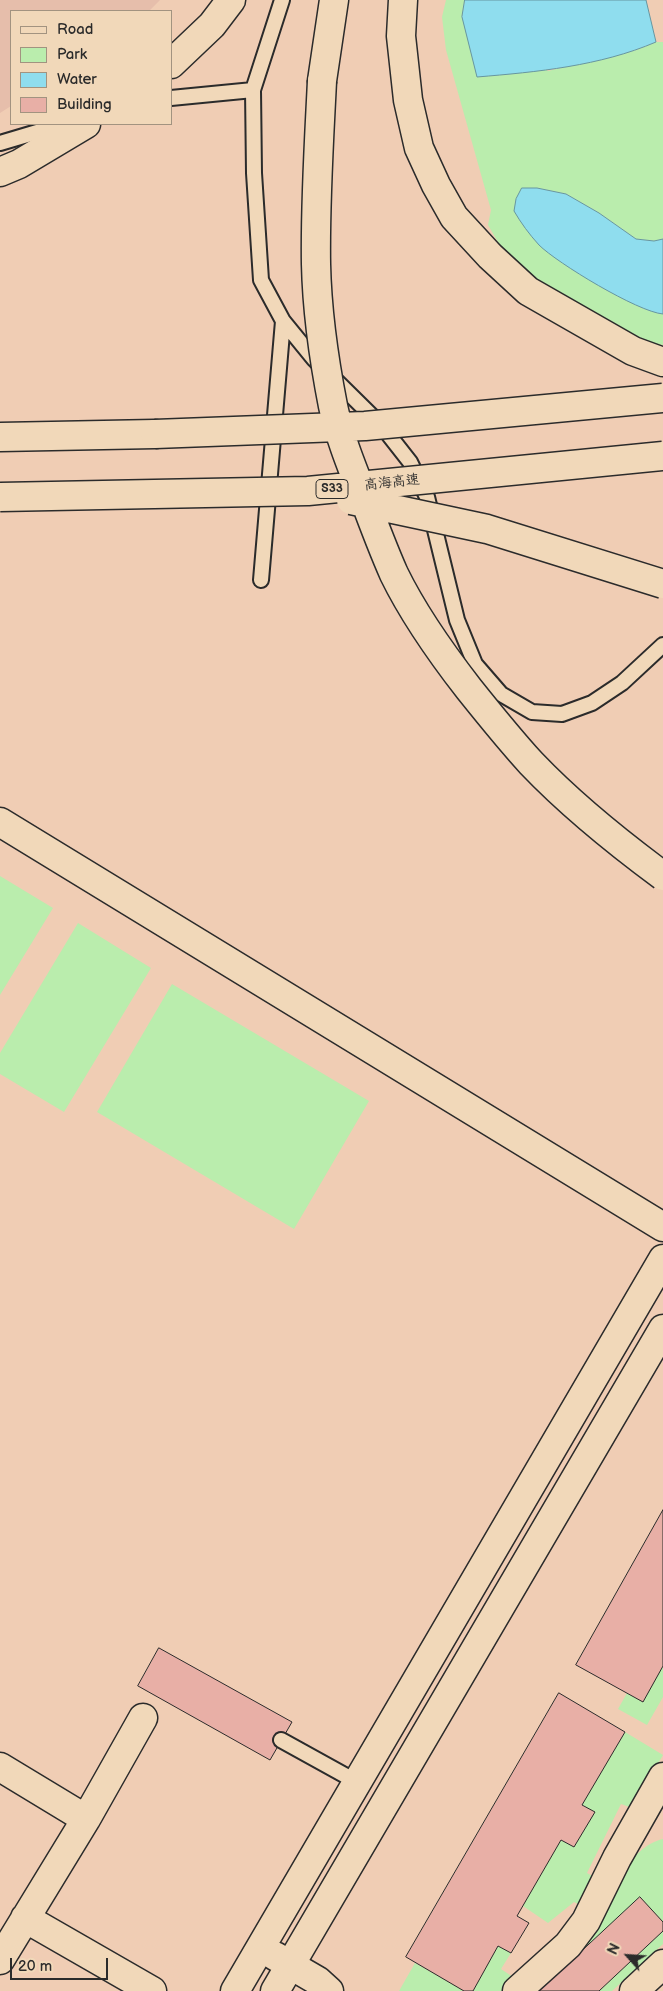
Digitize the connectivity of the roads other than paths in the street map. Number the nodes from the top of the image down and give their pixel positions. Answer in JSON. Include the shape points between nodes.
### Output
{"nodes":[{"id":1,"x":231,"y":0,"type":"edge"},
{"id":2,"x":282,"y":0,"type":"edge"},
{"id":3,"x":334,"y":0,"type":"edge"},
{"id":4,"x":403,"y":0,"type":"edge"},
{"id":5,"x":172,"y":63,"type":"edge"},
{"id":6,"x":253,"y":90,"type":"junction"},
{"id":7,"x":172,"y":98,"type":"edge"},
{"id":8,"x":61,"y":125,"type":"edge"},
{"id":9,"x":84,"y":125,"type":"edge"},
{"id":10,"x":0,"y":144,"type":"edge"},
{"id":11,"x":0,"y":172,"type":"edge"},
{"id":12,"x":283,"y":321,"type":"junction"},
{"id":13,"x":663,"y":362,"type":"edge"},
{"id":14,"x":663,"y":398,"type":"edge"},
{"id":15,"x":0,"y":437,"type":"edge"},
{"id":16,"x":663,"y":456,"type":"edge"},
{"id":17,"x":308,"y":491,"type":"junction"},
{"id":18,"x":0,"y":497,"type":"edge"},
{"id":19,"x":261,"y":580,"type":"dead end"},
{"id":20,"x":663,"y":584,"type":"edge"},
{"id":21,"x":663,"y":645,"type":"edge"},
{"id":22,"x":0,"y":822,"type":"edge"},
{"id":23,"x":663,"y":876,"type":"edge"},
{"id":24,"x":663,"y":1227,"type":"edge"},
{"id":25,"x":663,"y":1259,"type":"edge"},
{"id":26,"x":663,"y":1328,"type":"edge"},
{"id":27,"x":143,"y":1718,"type":"dead end"},
{"id":28,"x":281,"y":1740,"type":"dead end"},
{"id":29,"x":0,"y":1767,"type":"edge"},
{"id":30,"x":357,"y":1782,"type":"junction"},
{"id":31,"x":659,"y":1795,"type":"edge"},
{"id":32,"x":86,"y":1818,"type":"junction"},
{"id":33,"x":25,"y":1918,"type":"junction"},
{"id":34,"x":260,"y":1947,"type":"junction"},
{"id":35,"x":0,"y":1960,"type":"edge"},
{"id":36,"x":663,"y":1964,"type":"edge"},
{"id":37,"x":290,"y":1965,"type":"junction"},
{"id":38,"x":152,"y":1991,"type":"edge"},
{"id":39,"x":235,"y":1991,"type":"edge"},
{"id":40,"x":275,"y":1991,"type":"edge"},
{"id":41,"x":329,"y":1991,"type":"edge"},
{"id":42,"x":517,"y":1991,"type":"edge"},
{"id":43,"x":634,"y":1991,"type":"edge"}],
"edges":[{"from":1,"to":5,"type":"main road","via":[[212,25]]},
{"from":2,"to":6,"type":"lane"},
{"from":3,"to":23,"type":"main road","bridge":true,"via":[[322,81],[316,267],[334,408],[376,532],[419,618],[495,721],[532,764],[581,811]]},
{"from":4,"to":13,"type":"main road","via":[[401,36],[408,100],[419,148],[454,217],[528,291],[633,351]]},
{"from":6,"to":7,"type":"lane"},
{"from":6,"to":12,"type":"lane","via":[[254,173],[262,280]]},
{"from":8,"to":10,"type":"lane"},
{"from":9,"to":11,"type":"main road"},
{"from":12,"to":19,"type":"lane"},
{"from":12,"to":21,"type":"lane","via":[[314,359],[381,424],[410,462],[427,496],[457,620],[475,664],[501,694],[532,712],[562,714],[592,703],[622,683]]},
{"from":14,"to":15,"type":"main road","bridge":true,"via":[[365,426]]},
{"from":16,"to":17,"type":"main road","name":"高海高速","number":"S33","bridge":true},
{"from":17,"to":18,"type":"main road","name":"高海高速","number":"S33","bridge":true},
{"from":17,"to":20,"type":"main road","bridge":true,"via":[[487,529]]},
{"from":22,"to":24,"type":"main road"},
{"from":25,"to":30,"type":"main road"},
{"from":26,"to":37,"type":"main road"},
{"from":27,"to":32,"type":"main road"},
{"from":28,"to":30,"type":"lane"},
{"from":29,"to":32,"type":"main road"},
{"from":30,"to":34,"type":"main road"},
{"from":31,"to":42,"type":"main road","via":[[617,1858],[586,1921],[568,1945]]},
{"from":32,"to":33,"type":"main road"},
{"from":33,"to":35,"type":"main road"},
{"from":33,"to":38,"type":"main road"},
{"from":34,"to":37,"type":"main road"},
{"from":34,"to":39,"type":"main road"},
{"from":36,"to":43,"type":"main road"},
{"from":37,"to":40,"type":"main road"},
{"from":37,"to":41,"type":"main road"}]}
